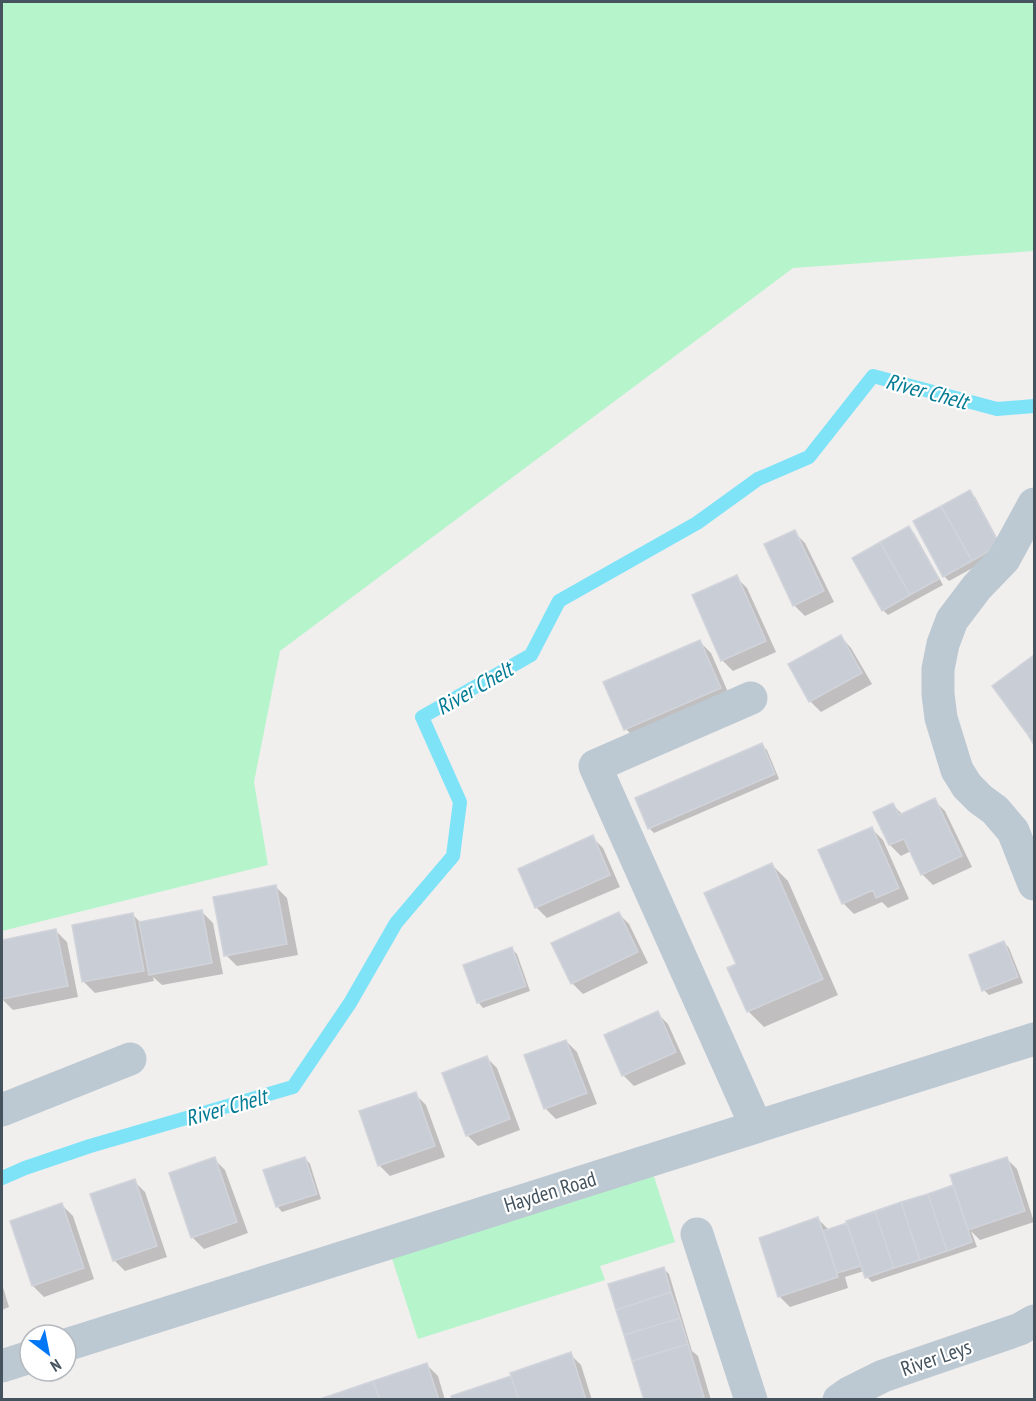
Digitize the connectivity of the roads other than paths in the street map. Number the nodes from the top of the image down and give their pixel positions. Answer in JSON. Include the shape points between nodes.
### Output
{"nodes":[{"id":1,"x":1035,"y":504,"type":"edge"},
{"id":2,"x":751,"y":698,"type":"dead end"},
{"id":3,"x":1035,"y":884,"type":"edge"},
{"id":4,"x":1035,"y":1039,"type":"edge"},
{"id":5,"x":130,"y":1059,"type":"dead end"},
{"id":6,"x":2,"y":1110,"type":"edge"},
{"id":7,"x":756,"y":1126,"type":"junction"},
{"id":8,"x":697,"y":1234,"type":"dead end"},
{"id":9,"x":1035,"y":1320,"type":"edge"},
{"id":10,"x":78,"y":1341,"type":"edge"},
{"id":11,"x":18,"y":1361,"type":"edge"},
{"id":12,"x":2,"y":1366,"type":"edge"},
{"id":13,"x":751,"y":1400,"type":"edge"},
{"id":14,"x":839,"y":1400,"type":"edge"}],
"edges":[{"from":1,"to":3,"type":"street","via":[[1004,560],[952,620],[938,669],[940,718],[957,770],[1013,831]]},
{"from":2,"to":7,"type":"street","via":[[595,766]]},
{"from":4,"to":7,"type":"street","name":"Hayden Road"},
{"from":5,"to":6,"type":"street"},
{"from":7,"to":10,"type":"street","name":"Hayden Road"},
{"from":8,"to":13,"type":"street"},
{"from":9,"to":14,"type":"street","name":"River Leys","via":[[1020,1329],[883,1376]]},
{"from":11,"to":12,"type":"street"}]}
